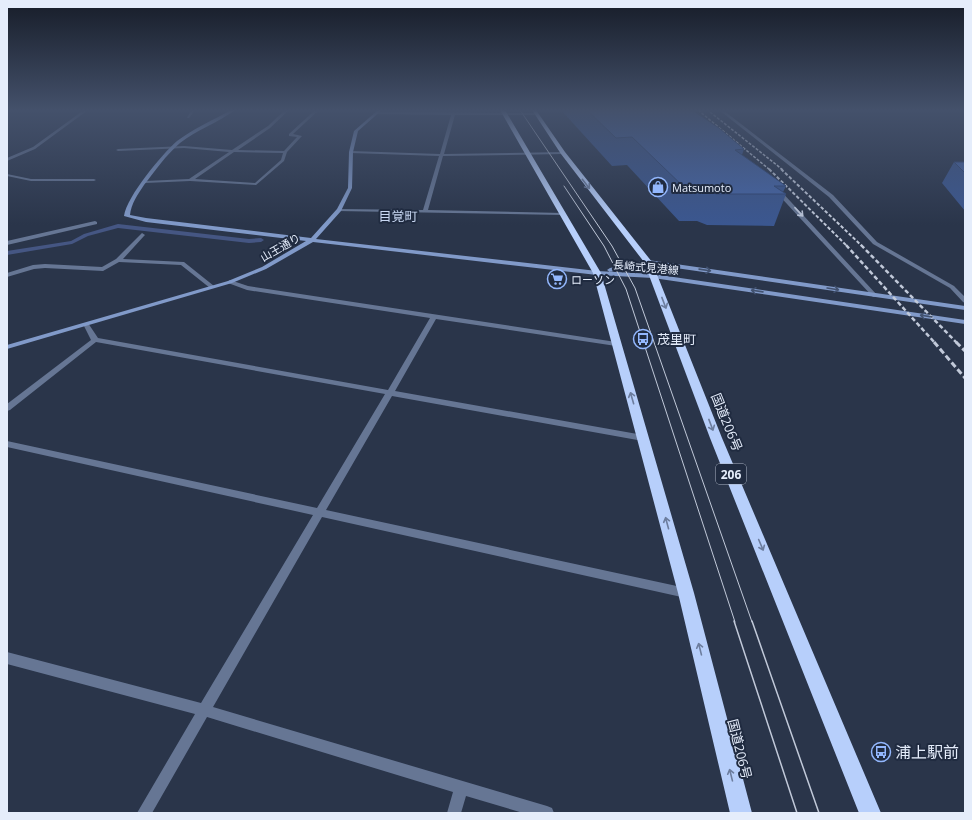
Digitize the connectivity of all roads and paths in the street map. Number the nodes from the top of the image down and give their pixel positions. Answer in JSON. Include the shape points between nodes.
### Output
{"nodes":[{"id":1,"x":33,"y":148,"type":"edge"},
{"id":2,"x":165,"y":148,"type":"edge"},
{"id":3,"x":172,"y":148,"type":"edge"},
{"id":4,"x":177,"y":148,"type":"edge"},
{"id":5,"x":236,"y":148,"type":"edge"},
{"id":6,"x":288,"y":148,"type":"edge"},
{"id":7,"x":352,"y":148,"type":"edge"},
{"id":8,"x":443,"y":148,"type":"edge"},
{"id":9,"x":524,"y":148,"type":"edge"},
{"id":10,"x":560,"y":148,"type":"edge"},
{"id":11,"x":770,"y":148,"type":"edge"},
{"id":12,"x":118,"y":150,"type":"dead end"},
{"id":13,"x":232,"y":151,"type":"junction"},
{"id":14,"x":285,"y":152,"type":"junction"},
{"id":15,"x":351,"y":152,"type":"junction"},
{"id":16,"x":563,"y":153,"type":"junction"},
{"id":17,"x":527,"y":154,"type":"junction"},
{"id":18,"x":441,"y":155,"type":"junction"},
{"id":19,"x":7,"y":160,"type":"edge"},
{"id":20,"x":7,"y":175,"type":"edge"},
{"id":21,"x":94,"y":180,"type":"dead end"},
{"id":22,"x":190,"y":180,"type":"junction"},
{"id":23,"x":145,"y":182,"type":"junction"},
{"id":24,"x":772,"y":185,"type":"edge"},
{"id":25,"x":339,"y":210,"type":"junction"},
{"id":26,"x":425,"y":212,"type":"junction"},
{"id":27,"x":563,"y":214,"type":"junction"},
{"id":28,"x":95,"y":223,"type":"dead end"},
{"id":29,"x":142,"y":235,"type":"dead end"},
{"id":30,"x":312,"y":240,"type":"junction"},
{"id":31,"x":7,"y":243,"type":"edge"},
{"id":32,"x":118,"y":260,"type":"junction"},
{"id":33,"x":648,"y":262,"type":"junction"},
{"id":34,"x":597,"y":273,"type":"junction"},
{"id":35,"x":7,"y":275,"type":"edge"},
{"id":36,"x":654,"y":276,"type":"junction"},
{"id":37,"x":230,"y":282,"type":"junction"},
{"id":38,"x":212,"y":287,"type":"junction"},
{"id":39,"x":876,"y":296,"type":"junction"},
{"id":40,"x":965,"y":301,"type":"edge"},
{"id":41,"x":965,"y":308,"type":"edge"},
{"id":42,"x":434,"y":317,"type":"junction"},
{"id":43,"x":965,"y":322,"type":"edge"},
{"id":44,"x":86,"y":324,"type":"junction"},
{"id":45,"x":95,"y":340,"type":"junction"},
{"id":46,"x":616,"y":344,"type":"junction"},
{"id":47,"x":7,"y":347,"type":"edge"},
{"id":48,"x":389,"y":393,"type":"junction"},
{"id":49,"x":7,"y":408,"type":"edge"},
{"id":50,"x":643,"y":438,"type":"junction"},
{"id":51,"x":7,"y":444,"type":"edge"},
{"id":52,"x":320,"y":513,"type":"junction"},
{"id":53,"x":686,"y":593,"type":"junction"},
{"id":54,"x":7,"y":658,"type":"edge"},
{"id":55,"x":204,"y":710,"type":"junction"},
{"id":56,"x":460,"y":788,"type":"junction"},
{"id":57,"x":144,"y":813,"type":"edge"},
{"id":58,"x":454,"y":813,"type":"edge"},
{"id":59,"x":547,"y":813,"type":"edge"},
{"id":60,"x":741,"y":813,"type":"edge"},
{"id":61,"x":870,"y":813,"type":"edge"}],
"edges":[{"from":1,"to":19,"type":"street"},
{"from":2,"to":12,"type":"street"},
{"from":3,"to":23,"type":"street"},
{"from":4,"to":13,"type":"street"},
{"from":5,"to":13,"type":"street"},
{"from":6,"to":14,"type":"street"},
{"from":7,"to":15,"type":"street"},
{"from":8,"to":18,"type":"street"},
{"from":9,"to":17,"type":"highway","name":"国道206号"},
{"from":10,"to":16,"type":"highway","name":"国道206号","number":"206"},
{"from":11,"to":40,"type":"street","via":[[831,196],[875,243],[952,287]]},
{"from":13,"to":14,"type":"street"},
{"from":13,"to":22,"type":"street"},
{"from":14,"to":22,"type":"street","via":[[283,160],[256,184]]},
{"from":15,"to":18,"type":"street"},
{"from":15,"to":25,"type":"street","via":[[350,188]]},
{"from":16,"to":17,"type":"street"},
{"from":16,"to":33,"type":"highway","name":"国道206号","number":"206","one_way":true},
{"from":17,"to":18,"type":"street"},
{"from":17,"to":27,"type":"highway","name":"国道206号"},
{"from":18,"to":26,"type":"street"},
{"from":20,"to":21,"type":"street","via":[[31,180]]},
{"from":22,"to":23,"type":"street"},
{"from":23,"to":30,"type":"street","via":[[128,207],[127,216]]},
{"from":24,"to":39,"type":"street","one_way":true},
{"from":25,"to":26,"type":"street"},
{"from":25,"to":30,"type":"street"},
{"from":26,"to":27,"type":"street"},
{"from":27,"to":34,"type":"highway","name":"国道206号"},
{"from":28,"to":31,"type":"street"},
{"from":29,"to":32,"type":"street"},
{"from":30,"to":34,"type":"street","name":"山王通り"},
{"from":30,"to":37,"type":"street","name":"山王通り","via":[[264,268]]},
{"from":32,"to":35,"type":"street","via":[[103,268],[44,266]]},
{"from":32,"to":38,"type":"street","via":[[182,264]]},
{"from":33,"to":34,"type":"street","name":"長崎式見港線"},
{"from":33,"to":36,"type":"highway","name":"国道206号","number":"206"},
{"from":33,"to":39,"type":"street","name":"長崎式見港線","one_way":true},
{"from":34,"to":36,"type":"street","name":"長崎式見港線"},
{"from":34,"to":46,"type":"highway","name":"国道206号"},
{"from":43,"to":36,"type":"street","name":"長崎式見港線","one_way":true},
{"from":36,"to":61,"type":"highway","name":"国道206号","number":"206","one_way":true,"via":[[716,438]]},
{"from":37,"to":38,"type":"street","name":"山王通り"},
{"from":37,"to":42,"type":"street","via":[[247,288]]},
{"from":38,"to":44,"type":"street","name":"山王通り"},
{"from":39,"to":41,"type":"street","name":"長崎式見港線"},
{"from":42,"to":46,"type":"street"},
{"from":42,"to":48,"type":"street"},
{"from":44,"to":45,"type":"street"},
{"from":44,"to":47,"type":"street","name":"山王通り"},
{"from":45,"to":48,"type":"street"},
{"from":45,"to":49,"type":"street"},
{"from":50,"to":46,"type":"highway","name":"国道206号","one_way":true},
{"from":48,"to":50,"type":"street"},
{"from":48,"to":52,"type":"street"},
{"from":53,"to":50,"type":"highway","name":"国道206号","one_way":true},
{"from":51,"to":52,"type":"street"},
{"from":52,"to":53,"type":"street"},
{"from":52,"to":55,"type":"street"},
{"from":60,"to":53,"type":"highway","name":"国道206号","one_way":true},
{"from":54,"to":55,"type":"street"},
{"from":55,"to":56,"type":"street"},
{"from":55,"to":57,"type":"street"},
{"from":56,"to":58,"type":"street"},
{"from":56,"to":59,"type":"street"}]}
